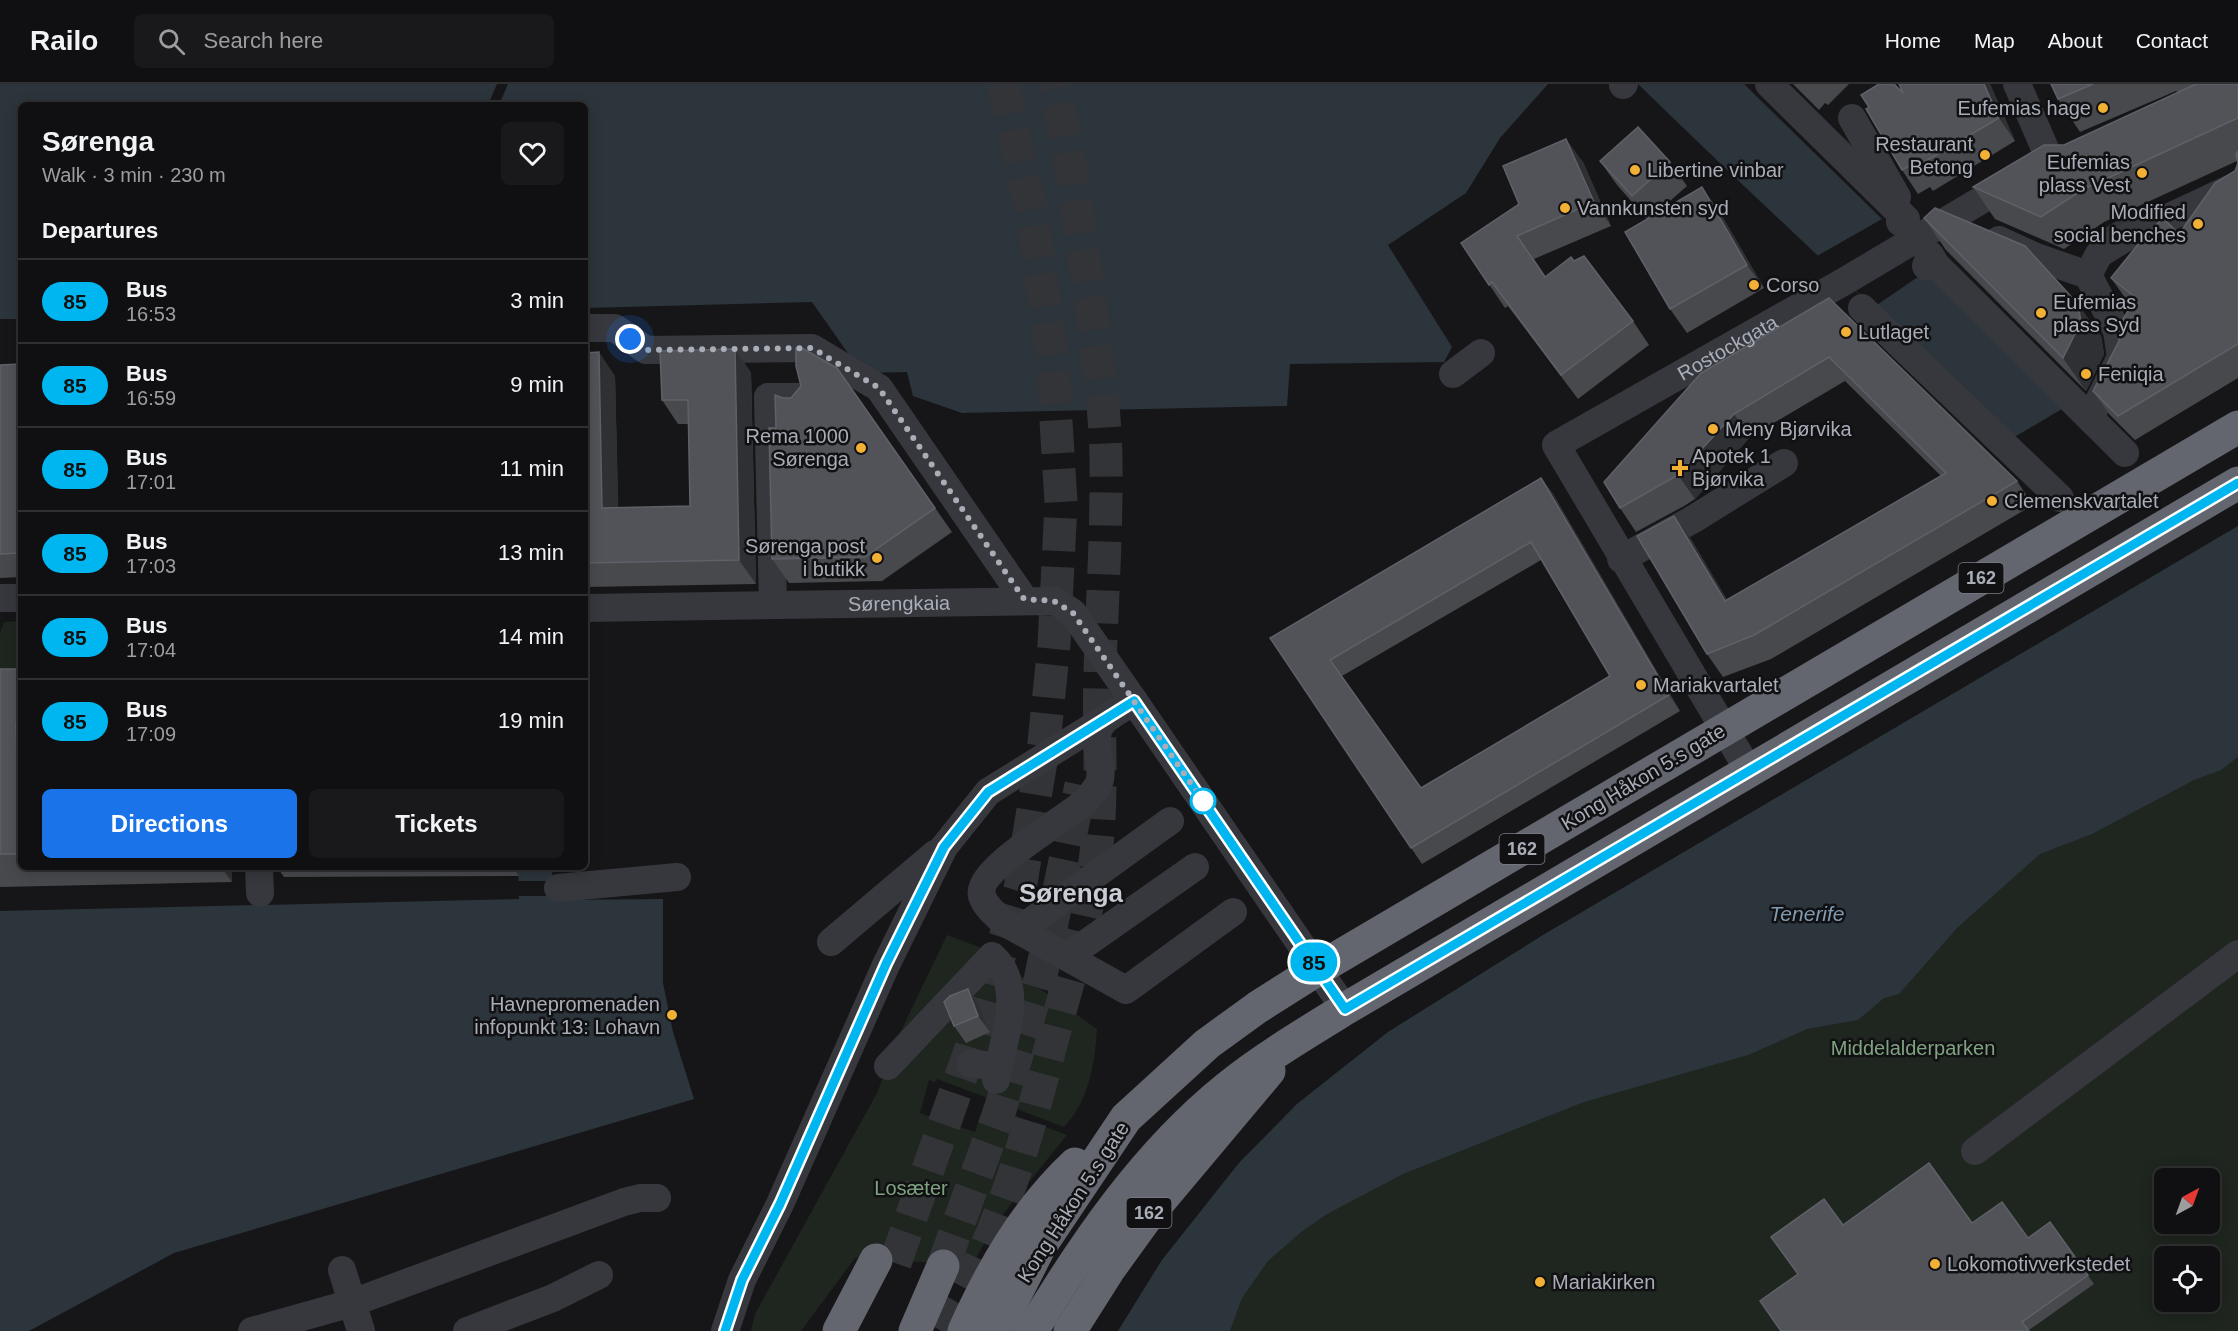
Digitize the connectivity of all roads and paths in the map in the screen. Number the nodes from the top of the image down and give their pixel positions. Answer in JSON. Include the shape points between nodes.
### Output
{"nodes":[{"id":1,"x":1769,"y":84,"type":"edge"},
{"id":2,"x":2017,"y":84,"type":"edge"},
{"id":3,"x":1826,"y":139,"type":"junction"},
{"id":4,"x":2050,"y":160,"type":"junction"},
{"id":5,"x":2080,"y":162,"type":"edge"},
{"id":6,"x":2238,"y":185,"type":"edge"},
{"id":7,"x":1956,"y":215,"type":"junction"},
{"id":8,"x":1926,"y":266,"type":"dead end"},
{"id":9,"x":2088,"y":275,"type":"junction"},
{"id":10,"x":1862,"y":308,"type":"dead end"},
{"id":11,"x":588,"y":328,"type":"edge"},
{"id":12,"x":1481,"y":353,"type":"dead end"},
{"id":13,"x":1453,"y":374,"type":"dead end"},
{"id":14,"x":802,"y":406,"type":"edge"},
{"id":15,"x":2088,"y":415,"type":"junction"},
{"id":16,"x":2238,"y":427,"type":"edge"},
{"id":17,"x":2126,"y":453,"type":"dead end"},
{"id":18,"x":1784,"y":463,"type":"dead end"},
{"id":19,"x":2238,"y":483,"type":"edge"},
{"id":20,"x":2060,"y":498,"type":"dead end"},
{"id":21,"x":1621,"y":559,"type":"junction"},
{"id":22,"x":0,"y":598,"type":"edge"},
{"id":23,"x":18,"y":598,"type":"edge"},
{"id":24,"x":1024,"y":599,"type":"junction"},
{"id":25,"x":773,"y":605,"type":"junction"},
{"id":26,"x":588,"y":608,"type":"edge"},
{"id":27,"x":1133,"y":699,"type":"junction"},
{"id":28,"x":1104,"y":720,"type":"junction"},
{"id":29,"x":1725,"y":729,"type":"junction"},
{"id":30,"x":1749,"y":771,"type":"junction"},
{"id":31,"x":1170,"y":821,"type":"dead end"},
{"id":32,"x":944,"y":847,"type":"junction"},
{"id":33,"x":1195,"y":867,"type":"dead end"},
{"id":34,"x":677,"y":877,"type":"dead end"},
{"id":35,"x":558,"y":888,"type":"dead end"},
{"id":36,"x":1233,"y":912,"type":"dead end"},
{"id":37,"x":1019,"y":930,"type":"junction"},
{"id":38,"x":831,"y":942,"type":"dead end"},
{"id":39,"x":2238,"y":954,"type":"edge"},
{"id":40,"x":1068,"y":956,"type":"junction"},
{"id":41,"x":1318,"y":969,"type":"junction"},
{"id":42,"x":1345,"y":1009,"type":"junction"},
{"id":43,"x":1290,"y":1045,"type":"junction"},
{"id":44,"x":888,"y":1066,"type":"dead end"},
{"id":45,"x":988,"y":1070,"type":"dead end"},
{"id":46,"x":1126,"y":1118,"type":"junction"},
{"id":47,"x":1975,"y":1151,"type":"dead end"},
{"id":48,"x":657,"y":1198,"type":"dead end"},
{"id":49,"x":943,"y":1266,"type":"tunnel mouth"},
{"id":50,"x":342,"y":1270,"type":"dead end"},
{"id":51,"x":599,"y":1275,"type":"dead end"},
{"id":52,"x":352,"y":1303,"type":"junction"},
{"id":53,"x":252,"y":1331,"type":"edge"},
{"id":54,"x":361,"y":1331,"type":"edge"},
{"id":55,"x":467,"y":1331,"type":"edge"},
{"id":56,"x":725,"y":1331,"type":"edge"},
{"id":57,"x":839,"y":1331,"type":"edge"},
{"id":58,"x":866,"y":1331,"type":"edge"},
{"id":59,"x":915,"y":1331,"type":"edge"},
{"id":60,"x":964,"y":1331,"type":"edge"},
{"id":61,"x":997,"y":1331,"type":"edge"},
{"id":62,"x":1032,"y":1331,"type":"edge"},
{"id":63,"x":1070,"y":1331,"type":"edge"}],
"edges":[{"from":1,"to":3,"type":"street"},
{"from":2,"to":4,"type":"street"},
{"from":3,"to":3,"type":"street","via":[[1862,109],[1909,225]]},
{"from":4,"to":5,"type":"street"},
{"from":4,"to":7,"type":"street","name":"Rostockgata"},
{"from":6,"to":9,"type":"street","via":[[2125,237],[2099,254]]},
{"from":7,"to":9,"type":"street","via":[[1966,226]]},
{"from":7,"to":21,"type":"street","name":"Rostockgata","via":[[1556,445]]},
{"from":8,"to":15,"type":"street","via":[[1930,255]]},
{"from":9,"to":15,"type":"street","via":[[2117,332],[2121,357]]},
{"from":10,"to":20,"type":"street"},
{"from":11,"to":24,"type":"street","via":[[615,328],[646,350],[812,348],[879,388]]},
{"from":12,"to":13,"type":"street"},
{"from":14,"to":25,"type":"street","via":[[799,397],[768,397]]},
{"from":15,"to":17,"type":"street"},
{"from":16,"to":29,"type":"highway","name":"Kong Håkon 5.s gate","number":"162"},
{"from":18,"to":21,"type":"street"},
{"from":19,"to":30,"type":"highway","name":"Kong Håkon 5.s gate","number":"162"},
{"from":21,"to":29,"type":"street","name":"Rostockgata"},
{"from":22,"to":23,"type":"street"},
{"from":24,"to":25,"type":"street","name":"Sørengkaia"},
{"from":24,"to":27,"type":"street","name":"Sørengkaia","via":[[1054,601],[1067,607]]},
{"from":25,"to":26,"type":"street","name":"Sørengkaia"},
{"from":27,"to":28,"type":"street"},
{"from":27,"to":41,"type":"street","name":"Sørengkaia"},
{"from":28,"to":32,"type":"street","via":[[988,792]]},
{"from":28,"to":37,"type":"street","via":[[1098,728],[1099,782],[1083,803],[996,868],[983,883],[981,894],[987,906]]},
{"from":29,"to":30,"type":"street","name":"Rostockgata"},
{"from":29,"to":41,"type":"highway","name":"Kong Håkon 5.s gate","number":"162"},
{"from":30,"to":42,"type":"highway","name":"Kong Håkon 5.s gate","number":"162"},
{"from":31,"to":37,"type":"street"},
{"from":32,"to":38,"type":"street"},
{"from":32,"to":56,"type":"street","via":[[886,964],[780,1204],[742,1280]]},
{"from":33,"to":40,"type":"street"},
{"from":34,"to":35,"type":"street"},
{"from":36,"to":40,"type":"street","via":[[1126,990]]},
{"from":37,"to":40,"type":"street"},
{"from":39,"to":47,"type":"street"},
{"from":41,"to":42,"type":"street","name":"Sørengkaia"},
{"from":41,"to":46,"type":"highway","name":"Kong Håkon 5.s gate","number":"162","via":[[1207,1044]]},
{"from":42,"to":43,"type":"highway","name":"Kong Håkon 5.s gate","number":"162"},
{"from":43,"to":62,"type":"highway","name":"Kong Håkon 5.s gate","number":"162","via":[[1228,1087],[1158,1155],[1093,1236]]},
{"from":43,"to":63,"type":"highway","number":"162","via":[[1149,1214]]},
{"from":44,"to":45,"type":"street","via":[[992,956],[1006,971],[1010,988],[1003,1049]]},
{"from":46,"to":60,"type":"highway","number":"162","via":[[1060,1177],[1039,1202],[1002,1256]]},
{"from":46,"to":61,"type":"highway","name":"Kong Håkon 5.s gate","number":"162","via":[[1045,1238]]},
{"from":48,"to":52,"type":"street","via":[[624,1202]]},
{"from":49,"to":59,"type":"highway"},
{"from":50,"to":52,"type":"street"},
{"from":51,"to":55,"type":"street","via":[[553,1298]]},
{"from":52,"to":53,"type":"street"},
{"from":52,"to":54,"type":"street"},
{"from":57,"to":58,"type":"highway","via":[[885,1262]]}]}
